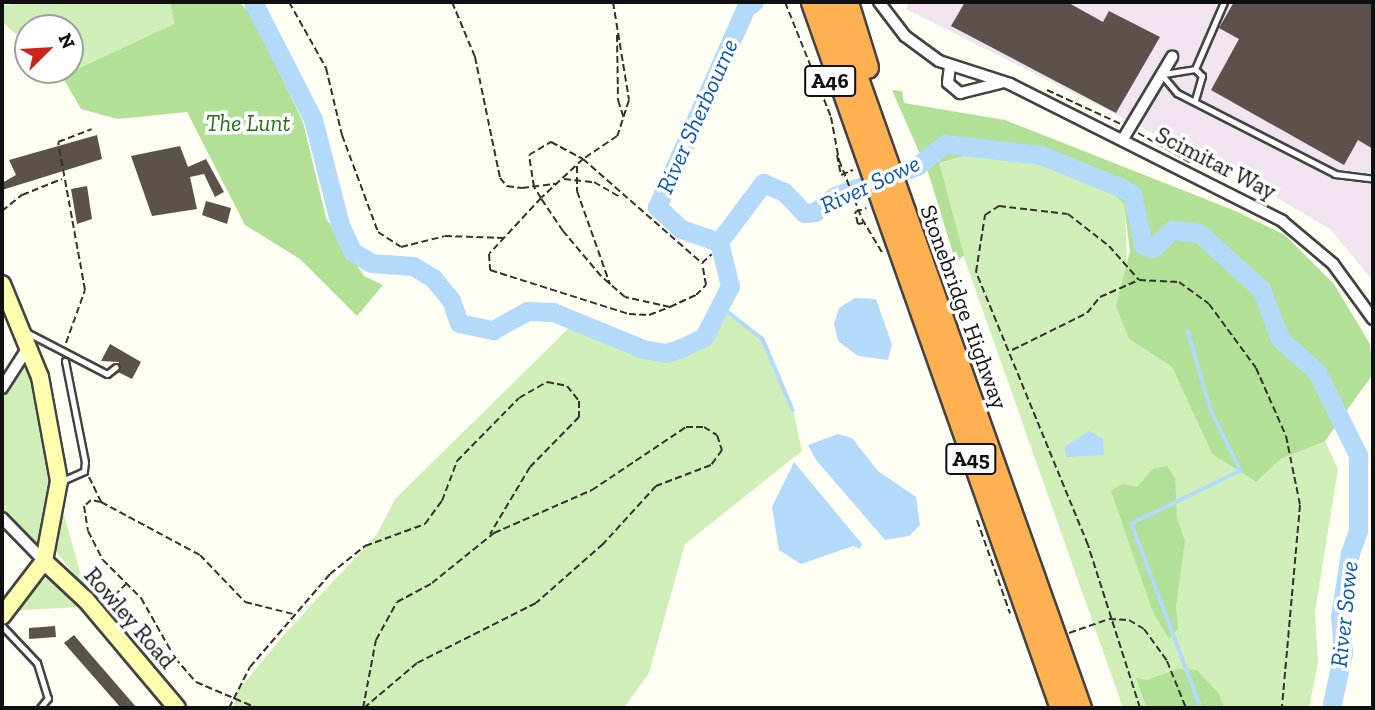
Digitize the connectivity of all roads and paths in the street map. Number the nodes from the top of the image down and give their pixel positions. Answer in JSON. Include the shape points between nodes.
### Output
{"nodes":[{"id":1,"x":289,"y":2,"type":"edge"},
{"id":2,"x":452,"y":2,"type":"edge"},
{"id":3,"x":613,"y":2,"type":"edge"},
{"id":4,"x":785,"y":2,"type":"edge"},
{"id":5,"x":812,"y":2,"type":"edge"},
{"id":6,"x":830,"y":2,"type":"edge"},
{"id":7,"x":847,"y":2,"type":"edge"},
{"id":8,"x":878,"y":2,"type":"edge"},
{"id":9,"x":1224,"y":2,"type":"edge"},
{"id":10,"x":793,"y":4,"type":"edge"},
{"id":11,"x":616,"y":23,"type":"junction"},
{"id":12,"x":1172,"y":57,"type":"dead end"},
{"id":13,"x":950,"y":66,"type":"junction"},
{"id":14,"x":1195,"y":69,"type":"junction"},
{"id":15,"x":1161,"y":74,"type":"junction"},
{"id":16,"x":1010,"y":84,"type":"junction"},
{"id":17,"x":1195,"y":100,"type":"junction"},
{"id":18,"x":624,"y":122,"type":"junction"},
{"id":19,"x":92,"y":130,"type":"dead end"},
{"id":20,"x":1123,"y":139,"type":"junction"},
{"id":21,"x":838,"y":155,"type":"junction"},
{"id":22,"x":583,"y":159,"type":"junction"},
{"id":23,"x":871,"y":159,"type":"junction"},
{"id":24,"x":578,"y":163,"type":"junction"},
{"id":25,"x":63,"y":178,"type":"junction"},
{"id":26,"x":575,"y":179,"type":"junction"},
{"id":27,"x":1373,"y":179,"type":"edge"},
{"id":28,"x":561,"y":180,"type":"junction"},
{"id":29,"x":556,"y":184,"type":"junction"},
{"id":30,"x":534,"y":187,"type":"junction"},
{"id":31,"x":541,"y":198,"type":"junction"},
{"id":32,"x":627,"y":202,"type":"junction"},
{"id":33,"x":889,"y":202,"type":"junction"},
{"id":34,"x":2,"y":211,"type":"edge"},
{"id":35,"x":505,"y":238,"type":"junction"},
{"id":36,"x":712,"y":254,"type":"dead end"},
{"id":37,"x":702,"y":262,"type":"junction"},
{"id":38,"x":1139,"y":280,"type":"junction"},
{"id":39,"x":2,"y":284,"type":"edge"},
{"id":40,"x":611,"y":285,"type":"junction"},
{"id":41,"x":670,"y":307,"type":"junction"},
{"id":42,"x":1373,"y":319,"type":"edge"},
{"id":43,"x":26,"y":338,"type":"junction"},
{"id":44,"x":64,"y":350,"type":"junction"},
{"id":45,"x":1011,"y":351,"type":"junction"},
{"id":46,"x":65,"y":361,"type":"dead end"},
{"id":47,"x":116,"y":368,"type":"dead end"},
{"id":48,"x":2,"y":385,"type":"edge"},
{"id":49,"x":92,"y":480,"type":"dead end"},
{"id":50,"x":59,"y":481,"type":"junction"},
{"id":51,"x":101,"y":502,"type":"junction"},
{"id":52,"x":2,"y":518,"type":"edge"},
{"id":53,"x":489,"y":536,"type":"junction"},
{"id":54,"x":44,"y":561,"type":"junction"},
{"id":55,"x":126,"y":583,"type":"junction"},
{"id":56,"x":107,"y":603,"type":"dead end"},
{"id":57,"x":293,"y":614,"type":"junction"},
{"id":58,"x":2,"y":616,"type":"edge"},
{"id":59,"x":1109,"y":619,"type":"junction"},
{"id":60,"x":2,"y":626,"type":"edge"},
{"id":61,"x":1068,"y":633,"type":"dead end"},
{"id":62,"x":232,"y":695,"type":"junction"},
{"id":63,"x":40,"y":708,"type":"edge"},
{"id":64,"x":177,"y":708,"type":"edge"},
{"id":65,"x":229,"y":708,"type":"edge"},
{"id":66,"x":257,"y":708,"type":"edge"},
{"id":67,"x":364,"y":708,"type":"edge"},
{"id":68,"x":1061,"y":708,"type":"edge"},
{"id":69,"x":1080,"y":708,"type":"edge"},
{"id":70,"x":1140,"y":708,"type":"edge"},
{"id":71,"x":1186,"y":708,"type":"edge"},
{"id":72,"x":1282,"y":708,"type":"edge"}],
"edges":[{"from":1,"to":35,"type":"path","via":[[326,68],[342,135],[378,232],[401,247],[445,236]]},
{"from":2,"to":30,"type":"path","via":[[475,57],[500,178],[507,186]]},
{"from":3,"to":11,"type":"path"},
{"from":4,"to":10,"type":"path"},
{"from":5,"to":23,"type":"highway","name":"Stonebridge Highway","number":"A45"},
{"from":6,"to":23,"type":"highway","name":"Stonebridge Highway","number":"A45"},
{"from":7,"to":23,"type":"highway","number":"A46"},
{"from":8,"to":13,"type":"street","name":"Scimitar Way","via":[[905,36]]},
{"from":9,"to":14,"type":"lane"},
{"from":10,"to":21,"type":"path","via":[[831,117]]},
{"from":10,"to":23,"type":"highway","number":"A46"},
{"from":11,"to":18,"type":"path","via":[[618,100]]},
{"from":11,"to":18,"type":"path","via":[[629,100]]},
{"from":12,"to":15,"type":"street"},
{"from":13,"to":16,"type":"street","name":"Scimitar Way"},
{"from":13,"to":16,"type":"street","via":[[948,83],[960,93],[990,83]]},
{"from":14,"to":15,"type":"lane"},
{"from":14,"to":17,"type":"lane","via":[[1202,76]]},
{"from":15,"to":17,"type":"lane","via":[[1177,93]]},
{"from":15,"to":20,"type":"street"},
{"from":16,"to":20,"type":"street","name":"Scimitar Way"},
{"from":17,"to":27,"type":"lane","via":[[1335,174]]},
{"from":18,"to":22,"type":"path","via":[[617,136]]},
{"from":19,"to":25,"type":"path","via":[[58,142]]},
{"from":20,"to":42,"type":"street","name":"Scimitar Way","via":[[1302,235],[1333,264]]},
{"from":21,"to":23,"type":"path","via":[[833,157],[841,174]]},
{"from":21,"to":33,"type":"path","bridge":true,"via":[[839,160],[863,221],[858,224],[855,212]]},
{"from":22,"to":24,"type":"path"},
{"from":22,"to":30,"type":"path","via":[[564,145],[538,145],[529,155]]},
{"from":22,"to":32,"type":"path"},
{"from":23,"to":33,"type":"highway","name":"Stonebridge Highway","number":"A45"},
{"from":24,"to":26,"type":"path"},
{"from":24,"to":28,"type":"path"},
{"from":25,"to":34,"type":"path","via":[[22,195]]},
{"from":25,"to":44,"type":"path","via":[[85,290]]},
{"from":26,"to":28,"type":"path"},
{"from":26,"to":32,"type":"path","via":[[607,188]]},
{"from":26,"to":40,"type":"path"},
{"from":28,"to":29,"type":"path"},
{"from":29,"to":30,"type":"path"},
{"from":29,"to":31,"type":"path"},
{"from":30,"to":31,"type":"path"},
{"from":31,"to":35,"type":"path"},
{"from":31,"to":40,"type":"path"},
{"from":32,"to":37,"type":"path"},
{"from":33,"to":68,"type":"highway","name":"Stonebridge Highway","number":"A45"},
{"from":33,"to":69,"type":"highway","name":"Stonebridge Highway","number":"A45","via":[[922,270]]},
{"from":35,"to":41,"type":"path","via":[[486,263],[504,278],[582,295],[629,314],[649,316]]},
{"from":36,"to":37,"type":"path"},
{"from":37,"to":41,"type":"path","via":[[706,285]]},
{"from":38,"to":45,"type":"path","via":[[1100,297],[1087,313]]},
{"from":38,"to":45,"type":"path","via":[[1109,246],[1068,214],[999,206],[985,215],[976,272]]},
{"from":38,"to":72,"type":"path","via":[[1180,282],[1209,304],[1256,368],[1286,436],[1300,505]]},
{"from":39,"to":43,"type":"street"},
{"from":40,"to":41,"type":"path","via":[[647,307]]},
{"from":43,"to":44,"type":"lane"},
{"from":43,"to":48,"type":"street"},
{"from":43,"to":50,"type":"street","via":[[56,443]]},
{"from":44,"to":47,"type":"lane","via":[[107,374]]},
{"from":45,"to":59,"type":"path","via":[[1088,545]]},
{"from":46,"to":50,"type":"lane","via":[[85,462],[84,471]]},
{"from":49,"to":51,"type":"path"},
{"from":50,"to":54,"type":"street"},
{"from":51,"to":55,"type":"path","via":[[91,500],[84,506],[88,531],[103,560]]},
{"from":51,"to":57,"type":"path","via":[[200,555],[245,602]]},
{"from":52,"to":54,"type":"street"},
{"from":53,"to":57,"type":"path","via":[[530,467],[576,422],[579,401],[567,386],[547,382],[519,398],[457,461],[442,501],[425,524],[349,556]]},
{"from":53,"to":67,"type":"path","via":[[432,583],[392,608],[376,640]]},
{"from":53,"to":67,"type":"path","via":[[592,490],[686,427],[704,427],[721,442],[711,465],[656,486],[603,544],[523,614],[417,663]]},
{"from":54,"to":58,"type":"street"},
{"from":54,"to":64,"type":"street","name":"Rowley Road","via":[[86,600]]},
{"from":55,"to":56,"type":"path"},
{"from":55,"to":62,"type":"path","via":[[196,682]]},
{"from":57,"to":62,"type":"path"},
{"from":59,"to":61,"type":"path"},
{"from":59,"to":70,"type":"path"},
{"from":59,"to":71,"type":"path","via":[[1129,620],[1144,629],[1167,661]]},
{"from":60,"to":63,"type":"lane","via":[[37,663],[48,698]]},
{"from":62,"to":65,"type":"path"},
{"from":62,"to":66,"type":"path"}]}
